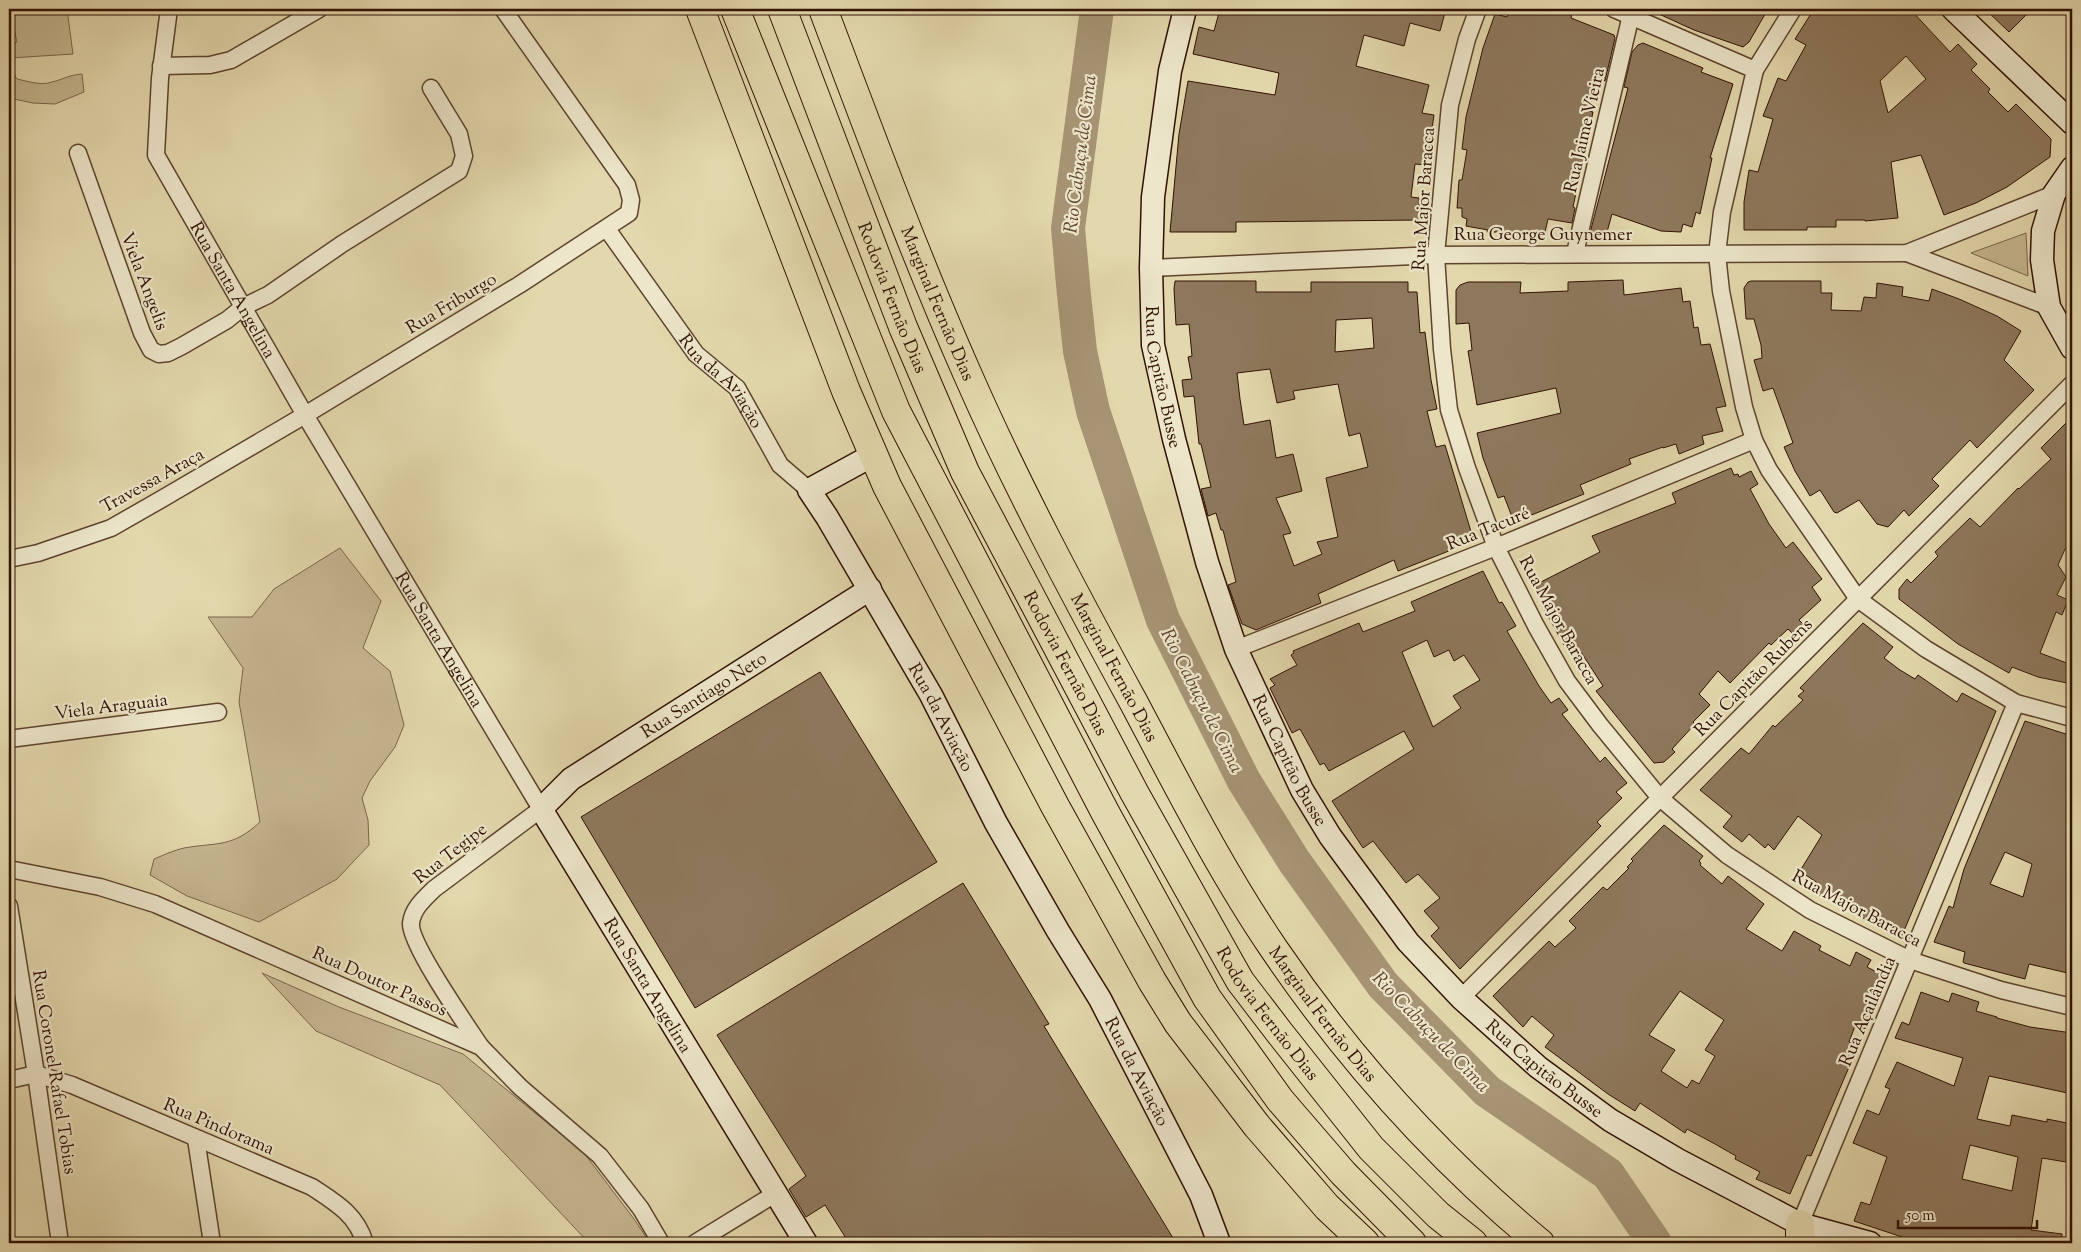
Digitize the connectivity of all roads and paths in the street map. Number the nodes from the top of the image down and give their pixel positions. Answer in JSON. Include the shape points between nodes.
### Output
{"nodes":[{"id":1,"x":169,"y":9,"type":"edge"},
{"id":2,"x":320,"y":9,"type":"edge"},
{"id":3,"x":503,"y":9,"type":"edge"},
{"id":4,"x":700,"y":9,"type":"edge"},
{"id":5,"x":735,"y":9,"type":"edge"},
{"id":6,"x":782,"y":9,"type":"edge"},
{"id":7,"x":822,"y":9,"type":"edge"},
{"id":8,"x":1185,"y":9,"type":"edge"},
{"id":9,"x":1478,"y":9,"type":"edge"},
{"id":10,"x":1614,"y":9,"type":"edge"},
{"id":11,"x":1793,"y":9,"type":"edge"},
{"id":12,"x":1953,"y":9,"type":"edge"},
{"id":13,"x":1631,"y":15,"type":"junction"},
{"id":14,"x":161,"y":66,"type":"junction"},
{"id":15,"x":1754,"y":70,"type":"junction"},
{"id":16,"x":431,"y":88,"type":"dead end"},
{"id":17,"x":2072,"y":123,"type":"edge"},
{"id":18,"x":78,"y":153,"type":"dead end"},
{"id":19,"x":2072,"y":168,"type":"edge"},
{"id":20,"x":2054,"y":194,"type":"junction"},
{"id":21,"x":612,"y":226,"type":"junction"},
{"id":22,"x":1575,"y":253,"type":"junction"},
{"id":23,"x":1907,"y":253,"type":"junction"},
{"id":24,"x":1717,"y":254,"type":"junction"},
{"id":25,"x":1436,"y":255,"type":"junction"},
{"id":26,"x":1151,"y":268,"type":"junction"},
{"id":27,"x":243,"y":307,"type":"junction"},
{"id":28,"x":2049,"y":307,"type":"junction"},
{"id":29,"x":2072,"y":348,"type":"edge"},
{"id":30,"x":2072,"y":384,"type":"edge"},
{"id":31,"x":305,"y":415,"type":"junction"},
{"id":32,"x":1754,"y":440,"type":"junction"},
{"id":33,"x":873,"y":456,"type":"junction"},
{"id":34,"x":808,"y":490,"type":"junction"},
{"id":35,"x":1496,"y":547,"type":"junction"},
{"id":36,"x":9,"y":559,"type":"edge"},
{"id":37,"x":870,"y":589,"type":"junction"},
{"id":38,"x":1858,"y":599,"type":"junction"},
{"id":39,"x":1236,"y":648,"type":"junction"},
{"id":40,"x":2016,"y":703,"type":"junction"},
{"id":41,"x":218,"y":712,"type":"dead end"},
{"id":42,"x":2072,"y":718,"type":"edge"},
{"id":43,"x":9,"y":739,"type":"edge"},
{"id":44,"x":1660,"y":798,"type":"junction"},
{"id":45,"x":541,"y":809,"type":"junction"},
{"id":46,"x":9,"y":869,"type":"edge"},
{"id":47,"x":9,"y":906,"type":"edge"},
{"id":48,"x":1910,"y":960,"type":"junction"},
{"id":49,"x":1461,"y":998,"type":"junction"},
{"id":50,"x":2072,"y":1007,"type":"edge"},
{"id":51,"x":481,"y":1047,"type":"junction"},
{"id":52,"x":36,"y":1074,"type":"junction"},
{"id":53,"x":9,"y":1080,"type":"edge"},
{"id":54,"x":196,"y":1139,"type":"junction"},
{"id":55,"x":775,"y":1194,"type":"junction"},
{"id":56,"x":1800,"y":1233,"type":"edge"},
{"id":57,"x":60,"y":1243,"type":"edge"},
{"id":58,"x":212,"y":1243,"type":"edge"},
{"id":59,"x":365,"y":1243,"type":"edge"},
{"id":60,"x":661,"y":1243,"type":"edge"},
{"id":61,"x":696,"y":1243,"type":"edge"},
{"id":62,"x":806,"y":1243,"type":"edge"},
{"id":63,"x":1220,"y":1243,"type":"edge"},
{"id":64,"x":1365,"y":1243,"type":"edge"},
{"id":65,"x":1412,"y":1243,"type":"edge"},
{"id":66,"x":1473,"y":1243,"type":"edge"},
{"id":67,"x":1540,"y":1243,"type":"edge"},
{"id":68,"x":1870,"y":1243,"type":"edge"}],
"edges":[{"from":1,"to":14,"type":"street","name":"Rua Santa Angelina"},
{"from":2,"to":14,"type":"street","via":[[231,60],[210,65]]},
{"from":3,"to":21,"type":"street","via":[[627,185],[631,200],[629,213]]},
{"from":4,"to":33,"type":"highway"},
{"from":5,"to":65,"type":"highway","name":"Rodovia Fernão Dias","via":[[896,411],[1105,812],[1207,998],[1280,1100],[1343,1173]]},
{"from":6,"to":66,"type":"highway","name":"Rodovia Fernão Dias","via":[[904,327],[965,472],[1139,800],[1240,981],[1372,1148],[1438,1215]]},
{"from":7,"to":67,"type":"highway","name":"Marginal Fernão Dias","via":[[936,300],[990,424],[1095,632],[1235,887],[1272,946],[1334,1032],[1405,1114],[1478,1188]]},
{"from":8,"to":26,"type":"street","name":"Rua Capitão Busse","via":[[1170,71],[1155,187]]},
{"from":9,"to":25,"type":"street","name":"Rua Major Baracca","via":[[1450,105]]},
{"from":10,"to":13,"type":"street"},
{"from":11,"to":15,"type":"street"},
{"from":12,"to":17,"type":"street"},
{"from":13,"to":15,"type":"street"},
{"from":13,"to":22,"type":"street","name":"Rua Jaime Vieira"},
{"from":14,"to":27,"type":"street","name":"Rua Santa Angelina","via":[[156,155]]},
{"from":15,"to":24,"type":"street","via":[[1722,212]]},
{"from":16,"to":27,"type":"street","via":[[459,134],[464,156],[459,171],[268,295]]},
{"from":18,"to":27,"type":"street","name":"Viela Angelis","via":[[135,316],[151,350],[159,354],[168,353]]},
{"from":19,"to":20,"type":"street"},
{"from":20,"to":23,"type":"street"},
{"from":20,"to":28,"type":"street","via":[[2043,231],[2042,260]]},
{"from":21,"to":31,"type":"street","name":"Rua Friburgo"},
{"from":21,"to":34,"type":"street","name":"Rua da Aviação","via":[[696,354],[737,388],[780,465]]},
{"from":22,"to":24,"type":"street","name":"Rua George Guynemer"},
{"from":22,"to":25,"type":"street","name":"Rua George Guynemer"},
{"from":23,"to":24,"type":"street","name":"Rua George Guynemer"},
{"from":23,"to":28,"type":"street"},
{"from":24,"to":32,"type":"street","via":[[1744,407]]},
{"from":25,"to":26,"type":"street","name":"Rua George Guynemer"},
{"from":25,"to":35,"type":"street","name":"Rua Major Baracca","via":[[1450,410]]},
{"from":26,"to":39,"type":"street","name":"Rua Capitão Busse","via":[[1153,345],[1159,379],[1207,562]]},
{"from":27,"to":31,"type":"street","name":"Rua Santa Angelina"},
{"from":28,"to":29,"type":"street"},
{"from":30,"to":38,"type":"street","name":"Rua Capitão Rubens"},
{"from":31,"to":36,"type":"street","name":"Travessa Araça","via":[[111,528],[38,553]]},
{"from":31,"to":45,"type":"street","name":"Rua Santa Angelina"},
{"from":32,"to":35,"type":"street","name":"Rua Tacuré"},
{"from":32,"to":38,"type":"street","via":[[1769,470]]},
{"from":33,"to":34,"type":"street"},
{"from":33,"to":64,"type":"highway","via":[[1055,806],[1157,990],[1178,1023],[1257,1126],[1326,1207]]},
{"from":34,"to":37,"type":"street","name":"Rua da Aviação"},
{"from":35,"to":39,"type":"street","name":"Rua Tacuré"},
{"from":35,"to":44,"type":"street","name":"Rua Major Baracca","via":[[1567,681]]},
{"from":37,"to":45,"type":"street","name":"Rua Santiago Neto","via":[[571,779]]},
{"from":37,"to":63,"type":"street","name":"Rua da Aviação","via":[[930,695],[996,823],[1100,999],[1201,1195]]},
{"from":38,"to":40,"type":"street","via":[[1926,649]]},
{"from":38,"to":44,"type":"street","name":"Rua Capitão Rubens"},
{"from":39,"to":49,"type":"street","name":"Rua Capitão Busse","via":[[1302,790],[1330,836],[1408,942]]},
{"from":40,"to":42,"type":"street"},
{"from":40,"to":48,"type":"street","name":"Rua Açailândia"},
{"from":41,"to":43,"type":"street","name":"Viela Araguaia"},
{"from":44,"to":48,"type":"street","name":"Rua Major Baracca","via":[[1727,855],[1810,910]]},
{"from":44,"to":49,"type":"street","name":"Rua Capitão Rubens"},
{"from":45,"to":51,"type":"street","name":"Rua Tegipe","via":[[434,889],[414,913],[411,925],[416,945]]},
{"from":45,"to":55,"type":"street","name":"Rua Santa Angelina"},
{"from":46,"to":51,"type":"street","name":"Rua Doutor Passos","via":[[100,887],[155,904]]},
{"from":47,"to":52,"type":"street","name":"Rua Coronel Rafael Tobias"},
{"from":48,"to":50,"type":"street","name":"Rua Major Baracca","via":[[2001,990]]},
{"from":48,"to":56,"type":"street","name":"Rua Açailândia"},
{"from":49,"to":56,"type":"street","name":"Rua Capitão Busse","via":[[1538,1067],[1610,1120]]},
{"from":51,"to":60,"type":"street","name":"Rua Doutor Passos","via":[[600,1156],[641,1209]]},
{"from":52,"to":53,"type":"street"},
{"from":52,"to":54,"type":"street","name":"Rua Pindorama","via":[[72,1085]]},
{"from":52,"to":57,"type":"street","name":"Rua Coronel Rafael Tobias"},
{"from":54,"to":58,"type":"street"},
{"from":54,"to":59,"type":"street","name":"Rua Pindorama","via":[[312,1187],[353,1218]]},
{"from":55,"to":61,"type":"street"},
{"from":55,"to":62,"type":"street","name":"Rua Santa Angelina"},
{"from":56,"to":68,"type":"street","name":"Rua Capitão Busse"}]}
